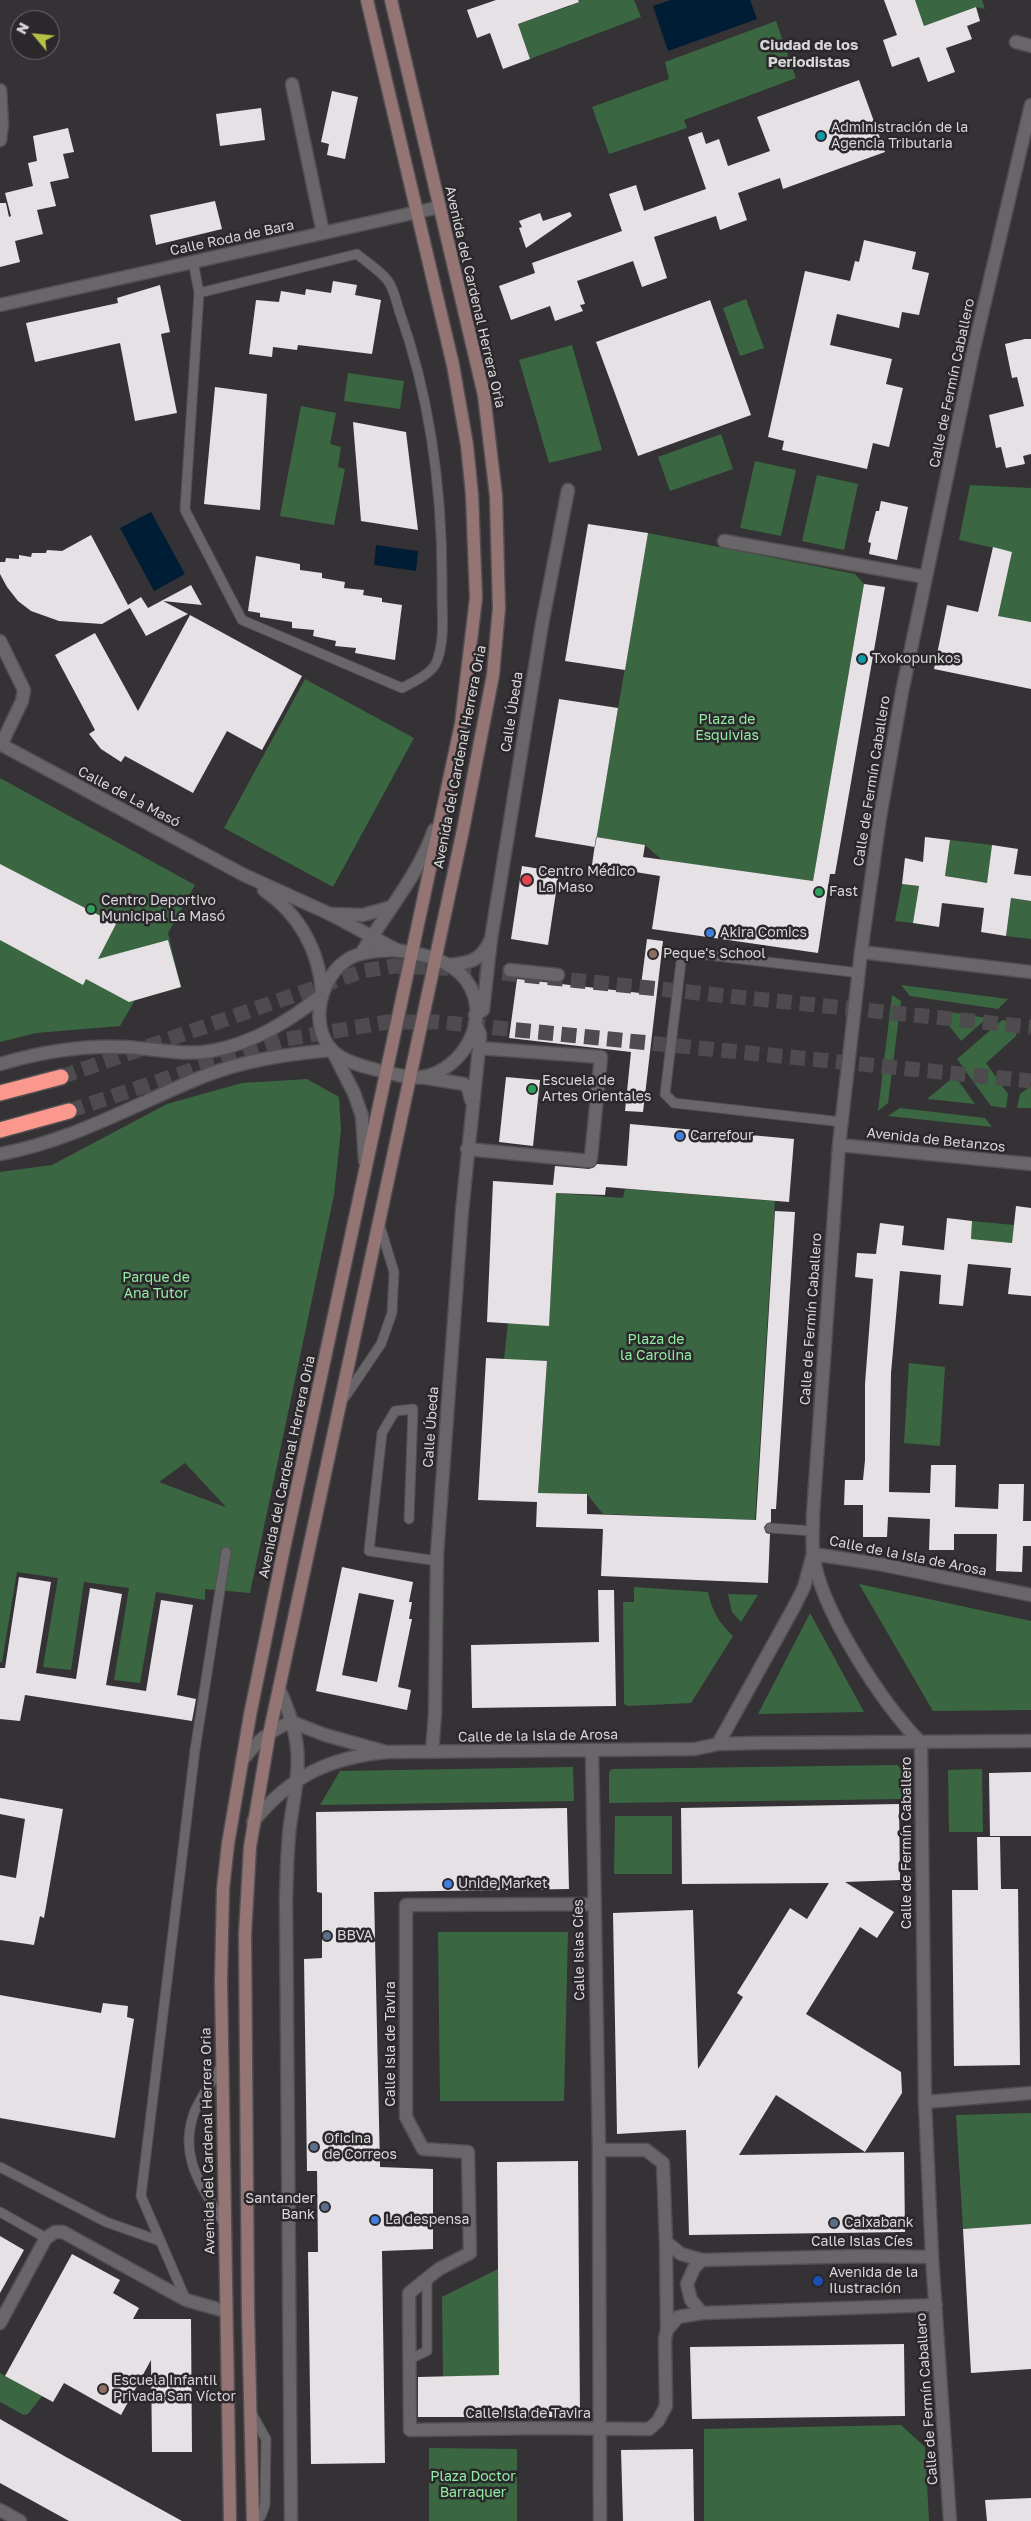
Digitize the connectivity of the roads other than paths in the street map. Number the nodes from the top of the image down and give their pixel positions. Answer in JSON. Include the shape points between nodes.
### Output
{"nodes":[{"id":1,"x":367,"y":0,"type":"edge"},
{"id":2,"x":391,"y":0,"type":"edge"},
{"id":3,"x":1016,"y":42,"type":"dead end"},
{"id":4,"x":1031,"y":46,"type":"edge"},
{"id":5,"x":292,"y":84,"type":"dead end"},
{"id":6,"x":0,"y":90,"type":"edge"},
{"id":7,"x":1031,"y":105,"type":"edge"},
{"id":8,"x":0,"y":140,"type":"edge"},
{"id":9,"x":440,"y":207,"type":"junction"},
{"id":10,"x":417,"y":212,"type":"junction"},
{"id":11,"x":323,"y":234,"type":"junction"},
{"id":12,"x":193,"y":262,"type":"junction"},
{"id":13,"x":199,"y":293,"type":"junction"},
{"id":14,"x":0,"y":305,"type":"edge"},
{"id":15,"x":568,"y":490,"type":"dead end"},
{"id":16,"x":724,"y":541,"type":"dead end"},
{"id":17,"x":925,"y":577,"type":"junction"},
{"id":18,"x":0,"y":641,"type":"edge"},
{"id":19,"x":0,"y":744,"type":"edge"},
{"id":20,"x":446,"y":794,"type":"junction"},
{"id":21,"x":244,"y":875,"type":"junction"},
{"id":22,"x":391,"y":907,"type":"junction"},
{"id":23,"x":330,"y":914,"type":"junction"},
{"id":24,"x":371,"y":937,"type":"junction"},
{"id":25,"x":490,"y":939,"type":"junction"},
{"id":26,"x":395,"y":950,"type":"junction"},
{"id":27,"x":413,"y":952,"type":"junction"},
{"id":28,"x":861,"y":952,"type":"junction"},
{"id":29,"x":361,"y":954,"type":"junction"},
{"id":30,"x":434,"y":959,"type":"junction"},
{"id":31,"x":448,"y":965,"type":"junction"},
{"id":32,"x":510,"y":970,"type":"dead end"},
{"id":33,"x":860,"y":972,"type":"junction"},
{"id":34,"x":1031,"y":972,"type":"edge"},
{"id":35,"x":558,"y":974,"type":"dead end"},
{"id":36,"x":322,"y":995,"type":"junction"},
{"id":37,"x":475,"y":1019,"type":"junction"},
{"id":38,"x":479,"y":1048,"type":"junction"},
{"id":39,"x":332,"y":1050,"type":"junction"},
{"id":40,"x":0,"y":1064,"type":"edge"},
{"id":41,"x":388,"y":1072,"type":"junction"},
{"id":42,"x":61,"y":1077,"type":"tunnel mouth"},
{"id":43,"x":415,"y":1077,"type":"junction"},
{"id":44,"x":0,"y":1093,"type":"edge"},
{"id":45,"x":472,"y":1105,"type":"junction"},
{"id":46,"x":69,"y":1111,"type":"tunnel mouth"},
{"id":47,"x":842,"y":1122,"type":"junction"},
{"id":48,"x":0,"y":1130,"type":"edge"},
{"id":49,"x":839,"y":1145,"type":"junction"},
{"id":50,"x":467,"y":1149,"type":"junction"},
{"id":51,"x":0,"y":1154,"type":"edge"},
{"id":52,"x":1031,"y":1164,"type":"edge"},
{"id":53,"x":365,"y":1180,"type":"junction"},
{"id":54,"x":379,"y":1222,"type":"junction"},
{"id":55,"x":339,"y":1408,"type":"junction"},
{"id":56,"x":409,"y":1519,"type":"dead end"},
{"id":57,"x":770,"y":1528,"type":"dead end"},
{"id":58,"x":813,"y":1531,"type":"junction"},
{"id":59,"x":226,"y":1552,"type":"dead end"},
{"id":60,"x":813,"y":1554,"type":"junction"},
{"id":61,"x":438,"y":1561,"type":"junction"},
{"id":62,"x":1031,"y":1595,"type":"edge"},
{"id":63,"x":279,"y":1690,"type":"junction"},
{"id":64,"x":292,"y":1722,"type":"junction"},
{"id":65,"x":269,"y":1735,"type":"junction"},
{"id":66,"x":1031,"y":1741,"type":"edge"},
{"id":67,"x":921,"y":1743,"type":"junction"},
{"id":68,"x":718,"y":1744,"type":"junction"},
{"id":69,"x":592,"y":1750,"type":"junction"},
{"id":70,"x":388,"y":1752,"type":"junction"},
{"id":71,"x":432,"y":1752,"type":"junction"},
{"id":72,"x":241,"y":1762,"type":"junction"},
{"id":73,"x":316,"y":1769,"type":"junction"},
{"id":74,"x":299,"y":1778,"type":"junction"},
{"id":75,"x":296,"y":1803,"type":"junction"},
{"id":76,"x":253,"y":1822,"type":"junction"},
{"id":77,"x":593,"y":1904,"type":"junction"},
{"id":78,"x":221,"y":2066,"type":"junction"},
{"id":79,"x":1031,"y":2094,"type":"edge"},
{"id":80,"x":925,"y":2102,"type":"junction"},
{"id":81,"x":598,"y":2150,"type":"junction"},
{"id":82,"x":0,"y":2167,"type":"edge"},
{"id":83,"x":0,"y":2212,"type":"edge"},
{"id":84,"x":224,"y":2224,"type":"junction"},
{"id":85,"x":46,"y":2238,"type":"junction"},
{"id":86,"x":160,"y":2241,"type":"junction"},
{"id":87,"x":666,"y":2242,"type":"junction"},
{"id":88,"x":932,"y":2257,"type":"junction"},
{"id":89,"x":702,"y":2260,"type":"junction"},
{"id":90,"x":427,"y":2277,"type":"junction"},
{"id":91,"x":186,"y":2300,"type":"junction"},
{"id":92,"x":936,"y":2305,"type":"junction"},
{"id":93,"x":226,"y":2311,"type":"junction"},
{"id":94,"x":702,"y":2313,"type":"junction"},
{"id":95,"x":0,"y":2323,"type":"edge"},
{"id":96,"x":667,"y":2330,"type":"junction"},
{"id":97,"x":410,"y":2359,"type":"junction"},
{"id":98,"x":600,"y":2429,"type":"junction"},
{"id":99,"x":0,"y":2510,"type":"edge"},
{"id":100,"x":20,"y":2521,"type":"edge"},
{"id":101,"x":230,"y":2521,"type":"edge"},
{"id":102,"x":254,"y":2521,"type":"edge"},
{"id":103,"x":291,"y":2521,"type":"edge"},
{"id":104,"x":600,"y":2521,"type":"edge"},
{"id":105,"x":950,"y":2521,"type":"edge"}],
"edges":[{"from":1,"to":10,"type":"main road","name":"Avenida del Cardenal Herrera Oria"},
{"from":2,"to":9,"type":"main road","name":"Avenida del Cardenal Herrera Oria"},
{"from":3,"to":4,"type":"street"},
{"from":5,"to":11,"type":"street"},
{"from":6,"to":8,"type":"street"},
{"from":7,"to":17,"type":"street","name":"Calle de Fermín Caballero"},
{"from":9,"to":10,"type":"street","name":"Calle Roda de Bara"},
{"from":9,"to":30,"type":"main road","name":"Avenida del Cardenal Herrera Oria","via":[[476,356],[488,423],[498,521],[500,608],[487,710]]},
{"from":10,"to":11,"type":"street","name":"Calle Roda de Bara"},
{"from":10,"to":20,"type":"main road","name":"Avenida del Cardenal Herrera Oria","via":[[461,406],[472,495],[476,598],[461,724]]},
{"from":11,"to":12,"type":"street","name":"Calle Roda de Bara"},
{"from":12,"to":13,"type":"lane"},
{"from":12,"to":14,"type":"street","name":"Calle Roda de Bara"},
{"from":13,"to":13,"type":"lane","via":[[185,510],[242,620],[402,688],[419,679],[436,663],[441,645],[442,560],[438,492],[429,427],[416,369],[388,281],[357,254]]},
{"from":15,"to":25,"type":"street","name":"Calle Úbeda","via":[[542,624]]},
{"from":16,"to":17,"type":"street"},
{"from":17,"to":28,"type":"street","name":"Calle de Fermín Caballero","via":[[880,817]]},
{"from":18,"to":19,"type":"street","via":[[24,690],[22,701]]},
{"from":19,"to":21,"type":"street","name":"Calle de La Masó"},
{"from":20,"to":22,"type":"street","name":"Avenida del Cardenal Herrera Oria","via":[[429,844],[410,883]]},
{"from":20,"to":27,"type":"main road","name":"Avenida del Cardenal Herrera Oria"},
{"from":21,"to":23,"type":"street","name":"Calle de La Masó"},
{"from":21,"to":36,"type":"street","name":"Calle de La Masó","via":[[274,896],[301,925],[317,962]]},
{"from":22,"to":23,"type":"street","name":"Calle de La Masó","via":[[363,915]]},
{"from":22,"to":24,"type":"street","name":"Avenida del Cardenal Herrera Oria"},
{"from":23,"to":24,"type":"street","name":"Calle de La Masó"},
{"from":24,"to":26,"type":"street","name":"Calle de La Masó"},
{"from":24,"to":29,"type":"street","name":"Avenida del Cardenal Herrera Oria"},
{"from":25,"to":31,"type":"street","name":"Calle Úbeda","via":[[485,951],[475,960]]},
{"from":25,"to":37,"type":"street","name":"Calle Úbeda","via":[[483,1010]]},
{"from":26,"to":27,"type":"street","name":"Avenida del Cardenal Herrera Oria"},
{"from":26,"to":29,"type":"street","name":"Avenida del Cardenal Herrera Oria"},
{"from":27,"to":30,"type":"street","name":"Avenida del Cardenal Herrera Oria"},
{"from":27,"to":41,"type":"main road","name":"Avenida del Cardenal Herrera Oria"},
{"from":28,"to":33,"type":"street","name":"Calle de Fermín Caballero"},
{"from":28,"to":34,"type":"street"},
{"from":29,"to":36,"type":"street","name":"Avenida del Cardenal Herrera Oria","via":[[350,958],[335,971]]},
{"from":30,"to":31,"type":"street","name":"Avenida del Cardenal Herrera Oria"},
{"from":30,"to":43,"type":"main road","name":"Avenida del Cardenal Herrera Oria"},
{"from":31,"to":37,"type":"street","name":"Avenida del Cardenal Herrera Oria","via":[[465,979],[471,989]]},
{"from":32,"to":35,"type":"street"},
{"from":33,"to":47,"type":"street","name":"Calle de Fermín Caballero"},
{"from":33,"to":47,"type":"lane","via":[[692,953],[681,962],[665,1094],[674,1103]]},
{"from":36,"to":39,"type":"street","name":"Avenida del Cardenal Herrera Oria","via":[[319,1014],[322,1030]]},
{"from":36,"to":40,"type":"street","via":[[275,1028],[212,1051],[184,1053],[87,1047],[48,1052]]},
{"from":37,"to":38,"type":"street","name":"Calle Úbeda","via":[[480,1034]]},
{"from":37,"to":43,"type":"street","name":"Avenida del Cardenal Herrera Oria","via":[[465,1051],[439,1073]]},
{"from":38,"to":45,"type":"street","name":"Calle Úbeda"},
{"from":38,"to":50,"type":"street","via":[[601,1058],[591,1156],[590,1161]]},
{"from":39,"to":41,"type":"street","name":"Avenida del Cardenal Herrera Oria","via":[[358,1064]]},
{"from":39,"to":51,"type":"street","via":[[287,1054],[203,1076],[95,1125],[32,1149]]},
{"from":39,"to":53,"type":"street","name":"Avenida del Cardenal Herrera Oria","via":[[362,1116]]},
{"from":41,"to":43,"type":"street","name":"Avenida del Cardenal Herrera Oria"},
{"from":41,"to":53,"type":"main road","name":"Avenida del Cardenal Herrera Oria"},
{"from":42,"to":44,"type":"highway"},
{"from":43,"to":45,"type":"street","via":[[464,1084],[471,1095]]},
{"from":43,"to":54,"type":"main road","name":"Avenida del Cardenal Herrera Oria"},
{"from":45,"to":50,"type":"street","name":"Calle Úbeda"},
{"from":46,"to":48,"type":"highway"},
{"from":47,"to":49,"type":"street","name":"Calle de Fermín Caballero"},
{"from":49,"to":52,"type":"street","name":"Avenida de Betanzos"},
{"from":49,"to":58,"type":"street","name":"Calle de Fermín Caballero"},
{"from":50,"to":61,"type":"street","name":"Calle Úbeda"},
{"from":53,"to":72,"type":"main road","name":"Avenida del Cardenal Herrera Oria"},
{"from":54,"to":55,"type":"main road","name":"Avenida del Cardenal Herrera Oria"},
{"from":54,"to":55,"type":"lane","name":"Avenida del Cardenal Herrera Oria","via":[[394,1272],[392,1313],[381,1344]]},
{"from":55,"to":63,"type":"main road","name":"Avenida del Cardenal Herrera Oria"},
{"from":56,"to":61,"type":"lane","via":[[413,1409],[395,1411],[382,1433],[370,1551]]},
{"from":57,"to":58,"type":"lane"},
{"from":58,"to":60,"type":"street","name":"Calle de Fermín Caballero"},
{"from":59,"to":86,"type":"lane","via":[[195,1750],[141,2196]]},
{"from":60,"to":62,"type":"street","name":"Calle de la Isla de Arosa"},
{"from":60,"to":67,"type":"street","name":"Calle de Fermín Caballero","via":[[831,1613],[898,1720]]},
{"from":60,"to":68,"type":"street","name":"Calle de la Isla de Arosa","via":[[804,1587]]},
{"from":61,"to":71,"type":"street","name":"Calle Úbeda"},
{"from":63,"to":64,"type":"street"},
{"from":63,"to":65,"type":"main road","name":"Avenida del Cardenal Herrera Oria"},
{"from":64,"to":65,"type":"street","name":"Avenida del Cardenal Herrera Oria"},
{"from":64,"to":70,"type":"street","name":"Calle de la Isla de Arosa"},
{"from":64,"to":74,"type":"street","via":[[299,1749]]},
{"from":65,"to":72,"type":"street","name":"Avenida del Cardenal Herrera Oria","via":[[256,1742]]},
{"from":65,"to":76,"type":"main road","name":"Avenida del Cardenal Herrera Oria"},
{"from":66,"to":67,"type":"street","name":"Calle de la Isla de Arosa"},
{"from":67,"to":68,"type":"street","name":"Calle de la Isla de Arosa"},
{"from":67,"to":80,"type":"street","name":"Calle de Fermín Caballero"},
{"from":68,"to":69,"type":"street","name":"Calle de la Isla de Arosa","via":[[695,1749]]},
{"from":69,"to":71,"type":"street","name":"Calle de la Isla de Arosa"},
{"from":69,"to":77,"type":"street","name":"Calle Islas Cíes"},
{"from":70,"to":71,"type":"street","name":"Calle de la Isla de Arosa"},
{"from":70,"to":73,"type":"street","name":"Calle de la Isla de Arosa","via":[[349,1757]]},
{"from":72,"to":78,"type":"main road","name":"Avenida del Cardenal Herrera Oria","via":[[223,1889]]},
{"from":73,"to":74,"type":"street","name":"Calle de la Isla de Arosa"},
{"from":73,"to":75,"type":"street","via":[[303,1786]]},
{"from":74,"to":75,"type":"street"},
{"from":74,"to":76,"type":"street","via":[[268,1804]]},
{"from":75,"to":103,"type":"street","via":[[290,1824],[286,1898]]},
{"from":76,"to":102,"type":"main road","name":"Avenida del Cardenal Herrera Oria","via":[[246,1884],[244,1984]]},
{"from":77,"to":81,"type":"street","name":"Calle Islas Cíes"},
{"from":77,"to":90,"type":"street","name":"Calle Isla de Tavira","via":[[406,1905],[406,2117],[423,2149],[468,2152],[470,2253]]},
{"from":78,"to":84,"type":"main road","name":"Avenida del Cardenal Herrera Oria"},
{"from":78,"to":84,"type":"lane","via":[[194,2112],[189,2145],[196,2177]]},
{"from":79,"to":80,"type":"street"},
{"from":80,"to":88,"type":"street","name":"Calle de Fermín Caballero"},
{"from":81,"to":87,"type":"street","via":[[646,2150],[663,2163]]},
{"from":81,"to":98,"type":"street","name":"Calle Islas Cíes"},
{"from":82,"to":86,"type":"lane","via":[[106,2222]]},
{"from":83,"to":85,"type":"lane"},
{"from":84,"to":93,"type":"main road","name":"Avenida del Cardenal Herrera Oria"},
{"from":85,"to":91,"type":"street","via":[[55,2232],[63,2232]]},
{"from":85,"to":95,"type":"street"},
{"from":86,"to":91,"type":"lane"},
{"from":87,"to":89,"type":"street","name":"Calle Islas Cíes","via":[[681,2254]]},
{"from":87,"to":96,"type":"street"},
{"from":88,"to":89,"type":"street","name":"Calle Islas Cíes"},
{"from":88,"to":92,"type":"street","name":"Calle de Fermín Caballero"},
{"from":89,"to":94,"type":"street","via":[[694,2268],[687,2284],[691,2300]]},
{"from":90,"to":97,"type":"street","name":"Calle Isla de Tavira","via":[[409,2292]]},
{"from":90,"to":97,"type":"lane","via":[[427,2351]]},
{"from":91,"to":93,"type":"street"},
{"from":92,"to":94,"type":"street"},
{"from":92,"to":105,"type":"street","name":"Calle de Fermín Caballero"},
{"from":93,"to":101,"type":"main road","name":"Avenida del Cardenal Herrera Oria"},
{"from":94,"to":96,"type":"street","via":[[678,2317]]},
{"from":96,"to":98,"type":"street","via":[[666,2406],[658,2421],[649,2429]]},
{"from":97,"to":98,"type":"street","name":"Calle Isla de Tavira","via":[[410,2430]]},
{"from":98,"to":104,"type":"street","name":"Calle Islas Cíes"},
{"from":99,"to":100,"type":"street"}]}
